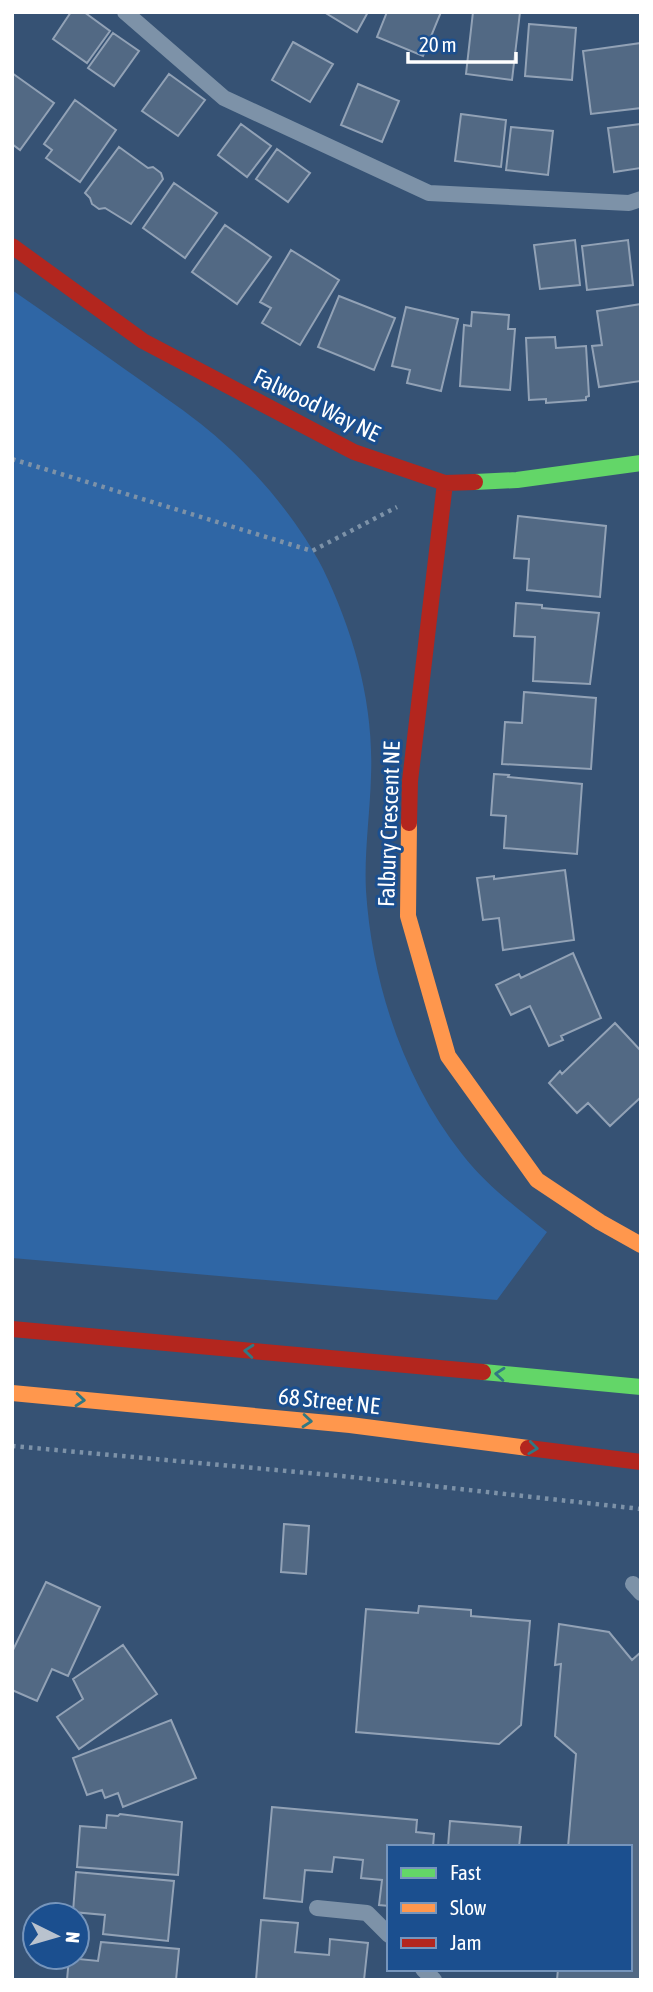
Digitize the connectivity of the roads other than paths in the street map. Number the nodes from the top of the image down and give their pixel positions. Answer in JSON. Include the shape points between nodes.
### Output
{"nodes":[{"id":1,"x":125,"y":12,"type":"edge"},
{"id":2,"x":641,"y":198,"type":"edge"},
{"id":3,"x":12,"y":246,"type":"edge"},
{"id":4,"x":641,"y":463,"type":"edge"},
{"id":5,"x":445,"y":483,"type":"junction"},
{"id":6,"x":641,"y":1245,"type":"edge"},
{"id":7,"x":12,"y":1329,"type":"edge"},
{"id":8,"x":641,"y":1387,"type":"edge"},
{"id":9,"x":12,"y":1394,"type":"edge"},
{"id":10,"x":641,"y":1462,"type":"edge"},
{"id":11,"x":317,"y":1908,"type":"dead end"},
{"id":12,"x":387,"y":1933,"type":"edge"}],
"edges":[{"from":1,"to":2,"type":"lane","via":[[224,98],[429,193],[629,203]]},
{"from":3,"to":5,"type":"street","name":"Falwood Way NE","via":[[143,341],[355,452]]},
{"from":4,"to":5,"type":"street","name":"Falwood Way NE","via":[[517,480]]},
{"from":5,"to":6,"type":"street","name":"Falbury Crescent NE","via":[[410,782],[408,916],[448,1056],[537,1180]]},
{"from":8,"to":7,"type":"street","name":"68 Street NE","one_way":true},
{"from":9,"to":10,"type":"street","name":"68 Street NE","one_way":true,"via":[[350,1425]]},
{"from":11,"to":12,"type":"lane","via":[[367,1913]]}]}
